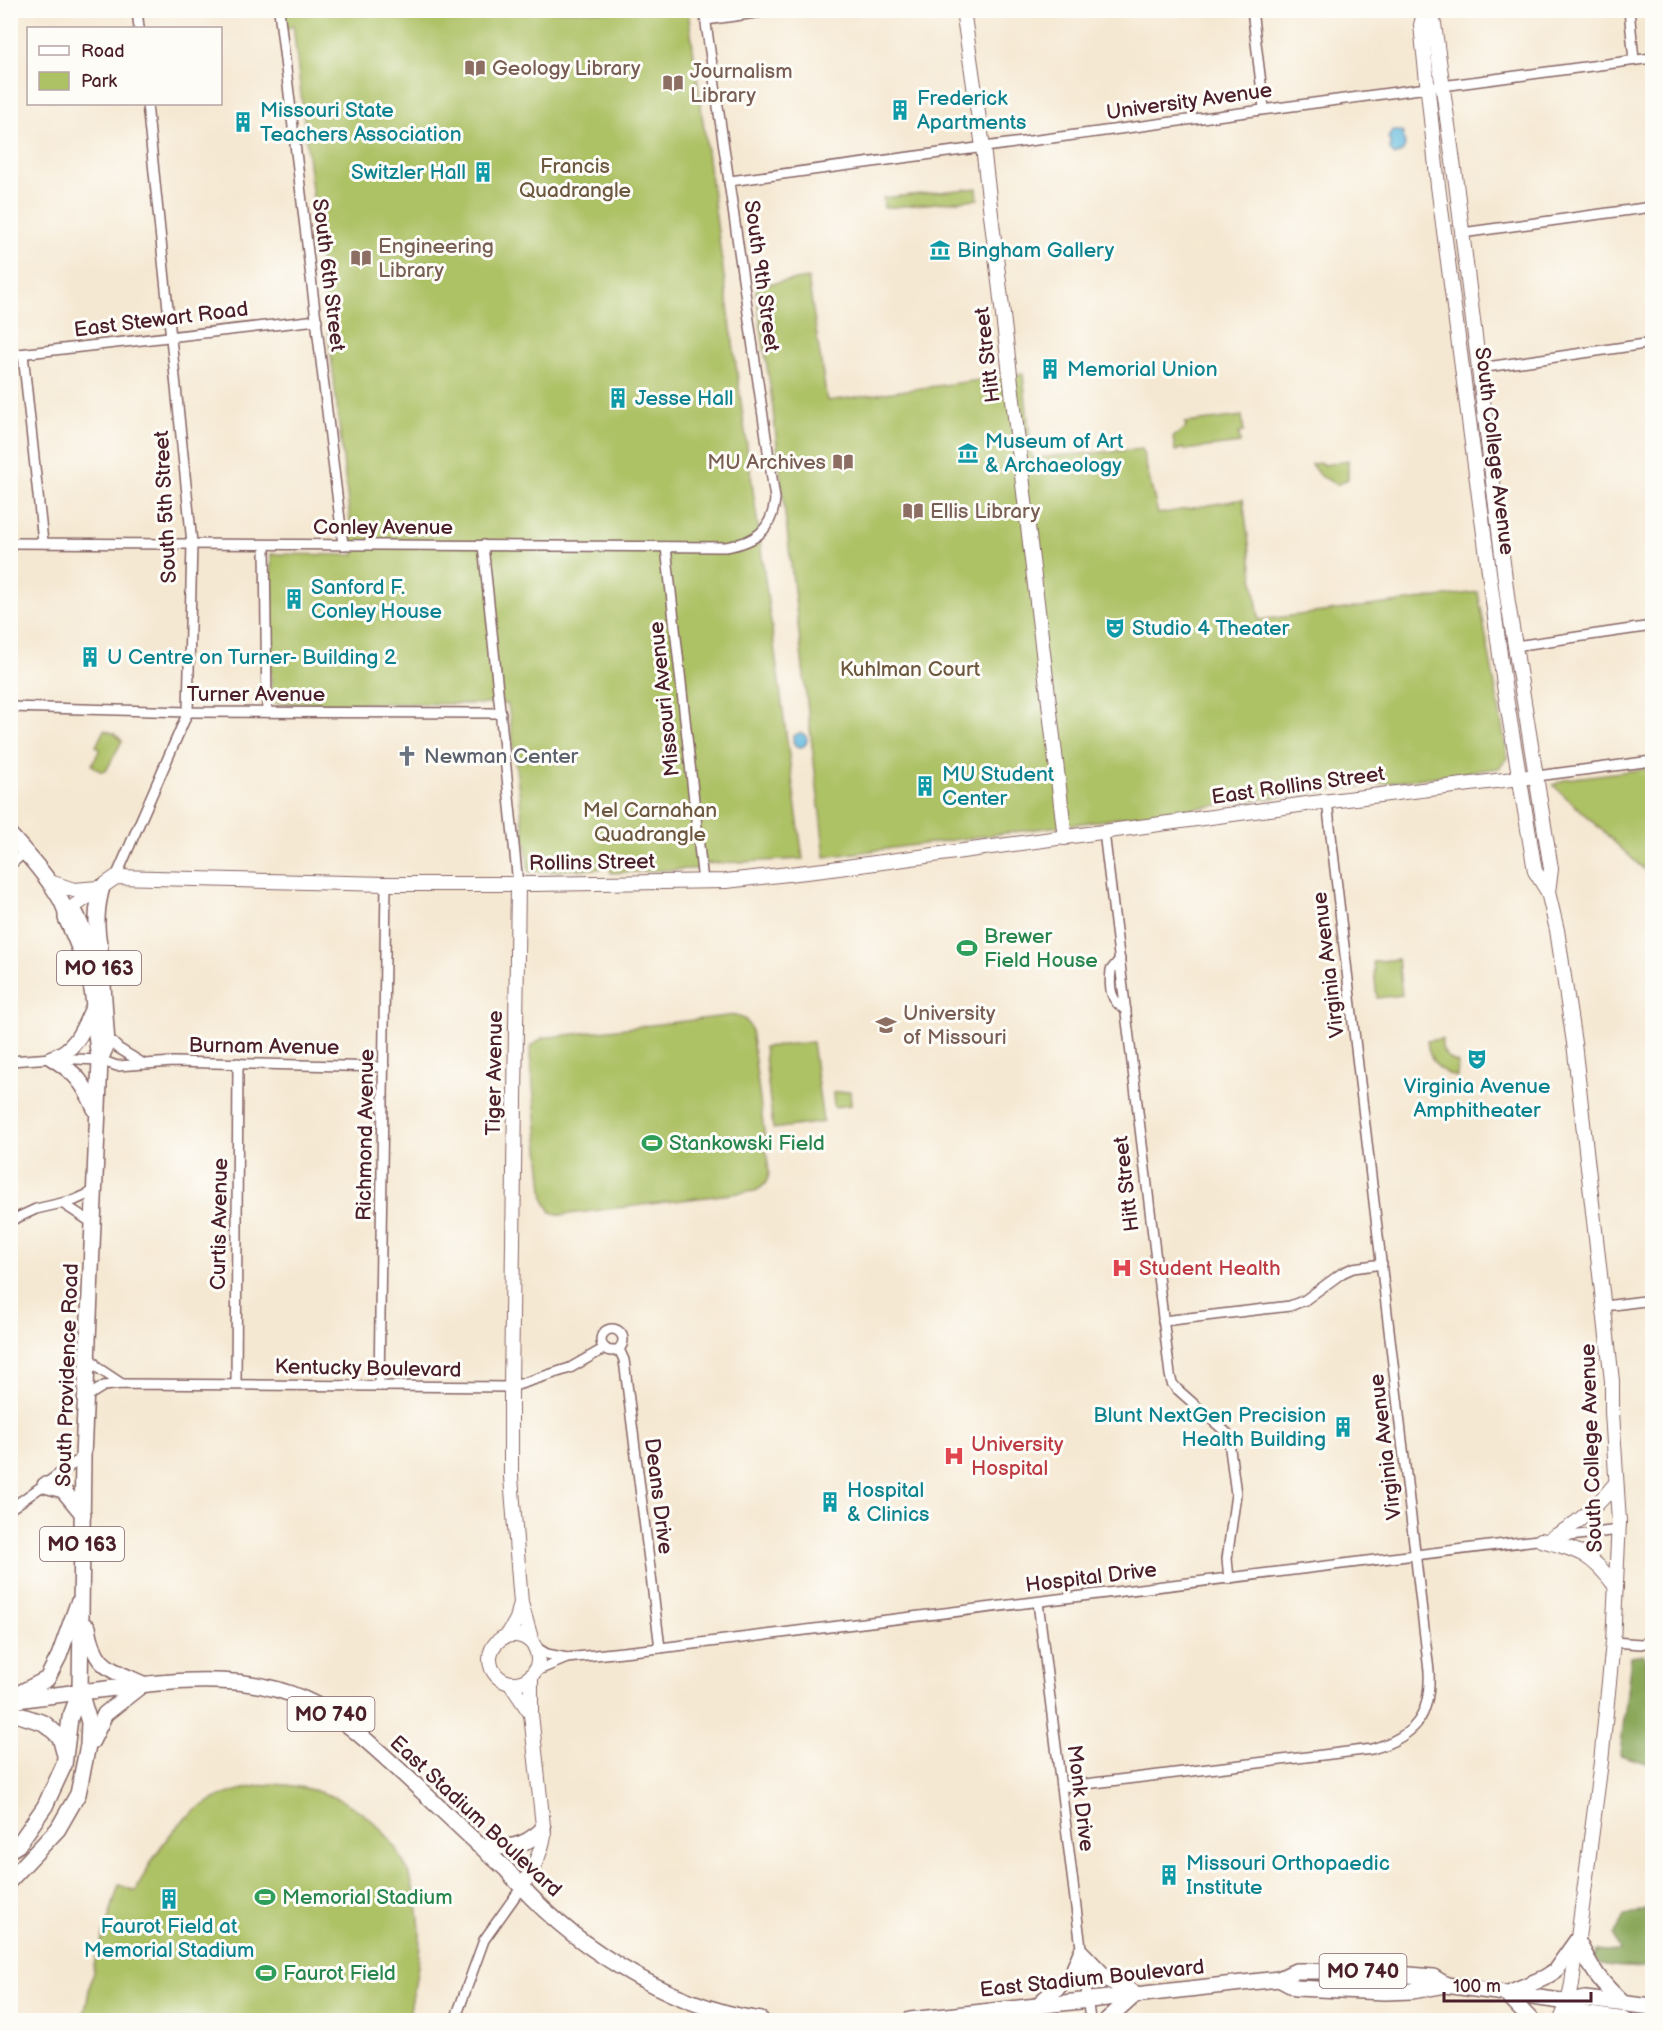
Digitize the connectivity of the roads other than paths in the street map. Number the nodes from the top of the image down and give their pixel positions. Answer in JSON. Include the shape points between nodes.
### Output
{"nodes":[{"id":1,"x":137,"y":10,"type":"edge"},
{"id":2,"x":279,"y":10,"type":"edge"},
{"id":3,"x":777,"y":10,"type":"edge"},
{"id":4,"x":963,"y":10,"type":"edge"},
{"id":5,"x":1252,"y":10,"type":"edge"},
{"id":6,"x":1426,"y":10,"type":"edge"},
{"id":7,"x":1629,"y":10,"type":"edge"},
{"id":8,"x":705,"y":15,"type":"edge"},
{"id":9,"x":139,"y":27,"type":"edge"},
{"id":10,"x":1653,"y":58,"type":"edge"},
{"id":11,"x":1634,"y":60,"type":"junction"},
{"id":12,"x":1443,"y":86,"type":"junction"},
{"id":13,"x":1427,"y":87,"type":"junction"},
{"id":14,"x":147,"y":105,"type":"edge"},
{"id":15,"x":1264,"y":108,"type":"junction"},
{"id":16,"x":983,"y":147,"type":"junction"},
{"id":17,"x":730,"y":181,"type":"junction"},
{"id":18,"x":1653,"y":207,"type":"edge"},
{"id":19,"x":1462,"y":233,"type":"junction"},
{"id":20,"x":316,"y":320,"type":"junction"},
{"id":21,"x":171,"y":335,"type":"junction"},
{"id":22,"x":1651,"y":344,"type":"edge"},
{"id":23,"x":23,"y":354,"type":"junction"},
{"id":24,"x":10,"y":355,"type":"edge"},
{"id":25,"x":1653,"y":365,"type":"edge"},
{"id":26,"x":1479,"y":368,"type":"junction"},
{"id":27,"x":753,"y":539,"type":"joint"},
{"id":28,"x":11,"y":542,"type":"edge"},
{"id":29,"x":43,"y":542,"type":"junction"},
{"id":30,"x":192,"y":543,"type":"junction"},
{"id":31,"x":265,"y":545,"type":"junction"},
{"id":32,"x":343,"y":545,"type":"junction"},
{"id":33,"x":483,"y":545,"type":"junction"},
{"id":34,"x":666,"y":547,"type":"junction"},
{"id":35,"x":1653,"y":626,"type":"edge"},
{"id":36,"x":1515,"y":646,"type":"junction"},
{"id":37,"x":10,"y":707,"type":"edge"},
{"id":38,"x":188,"y":712,"type":"junction"},
{"id":39,"x":267,"y":712,"type":"junction"},
{"id":40,"x":501,"y":713,"type":"junction"},
{"id":41,"x":1653,"y":761,"type":"edge"},
{"id":42,"x":1537,"y":776,"type":"junction"},
{"id":43,"x":1519,"y":778,"type":"junction"},
{"id":44,"x":1327,"y":801,"type":"junction"},
{"id":45,"x":1104,"y":832,"type":"junction"},
{"id":46,"x":10,"y":835,"type":"edge"},
{"id":47,"x":1065,"y":838,"type":"junction"},
{"id":48,"x":25,"y":852,"type":"junction"},
{"id":49,"x":10,"y":865,"type":"edge"},
{"id":50,"x":116,"y":877,"type":"junction"},
{"id":51,"x":50,"y":882,"type":"junction"},
{"id":52,"x":702,"y":882,"type":"junction"},
{"id":53,"x":386,"y":884,"type":"junction"},
{"id":54,"x":518,"y":884,"type":"junction"},
{"id":55,"x":102,"y":887,"type":"junction"},
{"id":56,"x":1548,"y":892,"type":"junction"},
{"id":57,"x":67,"y":911,"type":"junction"},
{"id":58,"x":99,"y":1005,"type":"junction"},
{"id":59,"x":106,"y":1037,"type":"junction"},
{"id":60,"x":52,"y":1058,"type":"junction"},
{"id":61,"x":100,"y":1060,"type":"junction"},
{"id":62,"x":10,"y":1061,"type":"edge"},
{"id":63,"x":238,"y":1063,"type":"junction"},
{"id":64,"x":144,"y":1064,"type":"junction"},
{"id":65,"x":384,"y":1067,"type":"junction"},
{"id":66,"x":98,"y":1116,"type":"junction"},
{"id":67,"x":95,"y":1191,"type":"junction"},
{"id":68,"x":62,"y":1203,"type":"junction"},
{"id":69,"x":10,"y":1221,"type":"edge"},
{"id":70,"x":94,"y":1224,"type":"junction"},
{"id":71,"x":1382,"y":1264,"type":"junction"},
{"id":72,"x":1653,"y":1300,"type":"edge"},
{"id":73,"x":1605,"y":1306,"type":"junction"},
{"id":74,"x":1163,"y":1321,"type":"junction"},
{"id":75,"x":605,"y":1348,"type":"junction"},
{"id":76,"x":619,"y":1349,"type":"junction"},
{"id":77,"x":88,"y":1355,"type":"junction"},
{"id":78,"x":122,"y":1384,"type":"junction"},
{"id":79,"x":236,"y":1384,"type":"junction"},
{"id":80,"x":379,"y":1386,"type":"junction"},
{"id":81,"x":511,"y":1387,"type":"junction"},
{"id":82,"x":87,"y":1397,"type":"junction"},
{"id":83,"x":83,"y":1457,"type":"junction"},
{"id":84,"x":1616,"y":1483,"type":"junction"},
{"id":85,"x":45,"y":1485,"type":"junction"},
{"id":86,"x":10,"y":1509,"type":"edge"},
{"id":87,"x":83,"y":1514,"type":"junction"},
{"id":88,"x":1619,"y":1530,"type":"junction"},
{"id":89,"x":1547,"y":1539,"type":"junction"},
{"id":90,"x":1416,"y":1556,"type":"junction"},
{"id":91,"x":1229,"y":1579,"type":"junction"},
{"id":92,"x":1616,"y":1587,"type":"junction"},
{"id":93,"x":82,"y":1595,"type":"junction"},
{"id":94,"x":1038,"y":1602,"type":"junction"},
{"id":95,"x":521,"y":1603,"type":"junction"},
{"id":96,"x":508,"y":1635,"type":"junction"},
{"id":97,"x":1653,"y":1641,"type":"edge"},
{"id":98,"x":1613,"y":1642,"type":"junction"},
{"id":99,"x":534,"y":1645,"type":"junction"},
{"id":100,"x":660,"y":1648,"type":"junction"},
{"id":101,"x":567,"y":1658,"type":"junction"},
{"id":102,"x":534,"y":1674,"type":"junction"},
{"id":103,"x":510,"y":1683,"type":"junction"},
{"id":104,"x":143,"y":1684,"type":"junction"},
{"id":105,"x":80,"y":1692,"type":"junction"},
{"id":106,"x":10,"y":1699,"type":"edge"},
{"id":107,"x":10,"y":1712,"type":"edge"},
{"id":108,"x":531,"y":1714,"type":"junction"},
{"id":109,"x":65,"y":1755,"type":"junction"},
{"id":110,"x":85,"y":1758,"type":"junction"},
{"id":111,"x":1061,"y":1787,"type":"junction"},
{"id":112,"x":543,"y":1829,"type":"junction"},
{"id":113,"x":478,"y":1845,"type":"junction"},
{"id":114,"x":10,"y":1850,"type":"edge"},
{"id":115,"x":10,"y":1880,"type":"edge"},
{"id":116,"x":521,"y":1888,"type":"junction"},
{"id":117,"x":1577,"y":1940,"type":"junction"},
{"id":118,"x":1081,"y":1952,"type":"junction"},
{"id":119,"x":1136,"y":1994,"type":"junction"},
{"id":120,"x":1506,"y":1994,"type":"junction"},
{"id":121,"x":1087,"y":1999,"type":"junction"},
{"id":122,"x":1568,"y":2002,"type":"junction"},
{"id":123,"x":1624,"y":2004,"type":"junction"},
{"id":124,"x":1038,"y":2005,"type":"junction"},
{"id":125,"x":1653,"y":2007,"type":"edge"},
{"id":126,"x":455,"y":2020,"type":"edge"},
{"id":127,"x":761,"y":2020,"type":"edge"},
{"id":128,"x":910,"y":2020,"type":"edge"},
{"id":129,"x":1090,"y":2020,"type":"edge"},
{"id":130,"x":1107,"y":2020,"type":"edge"},
{"id":131,"x":1531,"y":2020,"type":"edge"},
{"id":132,"x":1561,"y":2020,"type":"edge"},
{"id":133,"x":1626,"y":2020,"type":"edge"}],
"edges":[{"from":1,"to":9,"type":"street"},
{"from":2,"to":20,"type":"street","name":"South 6th Street"},
{"from":3,"to":8,"type":"street"},
{"from":4,"to":16,"type":"street","name":"Hitt Street"},
{"from":5,"to":15,"type":"street"},
{"from":6,"to":12,"type":"street","name":"South College Avenue","via":[[1434,24]]},
{"from":6,"to":13,"type":"street","name":"South College Avenue","via":[[1421,25]]},
{"from":7,"to":11,"type":"street"},
{"from":8,"to":17,"type":"street","name":"South 9th Street"},
{"from":10,"to":11,"type":"street","name":"University Avenue"},
{"from":11,"to":12,"type":"street","name":"University Avenue"},
{"from":12,"to":13,"type":"street","name":"University Avenue"},
{"from":12,"to":19,"type":"street","name":"South College Avenue"},
{"from":13,"to":15,"type":"street","name":"University Avenue"},
{"from":13,"to":43,"type":"street","name":"South College Avenue"},
{"from":14,"to":21,"type":"street","name":"South 5th Street"},
{"from":15,"to":16,"type":"street","name":"University Avenue"},
{"from":16,"to":17,"type":"street","name":"University Avenue"},
{"from":16,"to":47,"type":"street","name":"Hitt Street"},
{"from":17,"to":27,"type":"street","name":"South 9th Street","via":[[775,499],[774,513],[766,528]]},
{"from":18,"to":19,"type":"street"},
{"from":19,"to":26,"type":"street","name":"South College Avenue"},
{"from":20,"to":21,"type":"street","name":"East Stewart Road"},
{"from":20,"to":32,"type":"street","name":"South 6th Street"},
{"from":21,"to":23,"type":"street","name":"East Stewart Road"},
{"from":21,"to":30,"type":"street","name":"South 5th Street"},
{"from":22,"to":25,"type":"street"},
{"from":22,"to":26,"type":"street"},
{"from":23,"to":24,"type":"street","name":"East Stewart Road"},
{"from":23,"to":29,"type":"street"},
{"from":26,"to":36,"type":"street","name":"South College Avenue"},
{"from":27,"to":34,"type":"street","name":"Conley Avenue","via":[[726,548]]},
{"from":28,"to":29,"type":"street","name":"Conley Avenue"},
{"from":29,"to":30,"type":"street","name":"Conley Avenue"},
{"from":30,"to":31,"type":"street","name":"Conley Avenue"},
{"from":30,"to":38,"type":"street","name":"South 5th Street"},
{"from":31,"to":32,"type":"street","name":"Conley Avenue"},
{"from":31,"to":39,"type":"street"},
{"from":32,"to":33,"type":"street","name":"Conley Avenue"},
{"from":33,"to":34,"type":"street","name":"Conley Avenue"},
{"from":33,"to":40,"type":"street","name":"Tiger Avenue"},
{"from":34,"to":52,"type":"street","name":"Missouri Avenue"},
{"from":35,"to":36,"type":"street"},
{"from":36,"to":42,"type":"street","name":"South College Avenue"},
{"from":37,"to":38,"type":"street","name":"Turner Avenue"},
{"from":38,"to":39,"type":"street","name":"Turner Avenue"},
{"from":38,"to":50,"type":"street","name":"South 5th Street"},
{"from":39,"to":40,"type":"street","name":"Turner Avenue"},
{"from":40,"to":54,"type":"street","name":"Tiger Avenue"},
{"from":41,"to":42,"type":"street"},
{"from":42,"to":43,"type":"street","name":"East Rollins Street"},
{"from":42,"to":56,"type":"street","name":"South College Avenue","via":[[1551,869]]},
{"from":43,"to":44,"type":"street","name":"East Rollins Street"},
{"from":43,"to":56,"type":"street","name":"South College Avenue","via":[[1535,871]]},
{"from":44,"to":45,"type":"street","name":"East Rollins Street"},
{"from":44,"to":71,"type":"street","name":"Virginia Avenue"},
{"from":45,"to":47,"type":"street","name":"East Rollins Street"},
{"from":45,"to":74,"type":"street","name":"Hitt Street"},
{"from":46,"to":48,"type":"main road","name":"South Providence Road","number":"MO 163"},
{"from":47,"to":52,"type":"street","name":"Rollins Street"},
{"from":48,"to":49,"type":"street"},
{"from":48,"to":51,"type":"main road","name":"South Providence Road","number":"MO 163"},
{"from":50,"to":53,"type":"street","name":"Rollins Street"},
{"from":50,"to":55,"type":"street"},
{"from":51,"to":55,"type":"street","via":[[74,890]]},
{"from":51,"to":57,"type":"main road","name":"South Providence Road","number":"MO 163"},
{"from":52,"to":54,"type":"street","name":"Rollins Street"},
{"from":53,"to":54,"type":"street","name":"Rollins Street"},
{"from":53,"to":65,"type":"street","name":"Richmond Avenue"},
{"from":54,"to":81,"type":"street","name":"Tiger Avenue"},
{"from":55,"to":57,"type":"street"},
{"from":55,"to":58,"type":"main road","via":[[96,932],[110,986]]},
{"from":56,"to":73,"type":"street","name":"South College Avenue","via":[[1574,1043]]},
{"from":57,"to":58,"type":"main road","name":"South Providence Road","number":"MO 163","via":[[66,918]]},
{"from":58,"to":59,"type":"main road","name":"South Providence Road","number":"MO 163"},
{"from":58,"to":60,"type":"main road","via":[[75,1043]]},
{"from":58,"to":61,"type":"main road","name":"South Providence Road","number":"MO 163","via":[[96,1044]]},
{"from":59,"to":61,"type":"main road","name":"South Providence Road","number":"MO 163"},
{"from":59,"to":64,"type":"street"},
{"from":60,"to":61,"type":"street","name":"Burnam Avenue"},
{"from":60,"to":62,"type":"street","name":"Burnam Avenue"},
{"from":60,"to":66,"type":"main road","via":[[79,1078]]},
{"from":61,"to":64,"type":"street","name":"Burnam Avenue","via":[[117,1066]]},
{"from":61,"to":66,"type":"main road","name":"South Providence Road","number":"MO 163"},
{"from":63,"to":64,"type":"street","name":"Burnam Avenue"},
{"from":63,"to":65,"type":"street","name":"Burnam Avenue"},
{"from":63,"to":79,"type":"street","name":"Curtis Avenue"},
{"from":65,"to":80,"type":"street","name":"Richmond Avenue"},
{"from":66,"to":67,"type":"main road","name":"South Providence Road","number":"MO 163"},
{"from":67,"to":68,"type":"street"},
{"from":67,"to":70,"type":"main road","name":"South Providence Road","number":"MO 163"},
{"from":68,"to":69,"type":"street"},
{"from":68,"to":70,"type":"street"},
{"from":70,"to":77,"type":"main road","name":"South Providence Road","number":"MO 163"},
{"from":71,"to":74,"type":"street","via":[[1342,1273],[1290,1306]]},
{"from":71,"to":90,"type":"street","name":"Virginia Avenue"},
{"from":72,"to":73,"type":"street"},
{"from":73,"to":84,"type":"street","name":"South College Avenue"},
{"from":74,"to":91,"type":"street","name":"Hitt Street","via":[[1172,1383],[1228,1434],[1236,1494],[1227,1558]]},
{"from":75,"to":76,"type":"street"},
{"from":75,"to":76,"type":"street","via":[[602,1336],[614,1329],[623,1338]]},
{"from":75,"to":81,"type":"street","name":"Kentucky Boulevard","via":[[570,1368]]},
{"from":76,"to":100,"type":"street","name":"Deans Drive","via":[[624,1360]]},
{"from":77,"to":78,"type":"street","via":[[98,1368]]},
{"from":77,"to":82,"type":"main road","name":"South Providence Road","number":"MO 163"},
{"from":78,"to":79,"type":"street","name":"Kentucky Boulevard"},
{"from":78,"to":82,"type":"street","name":"Kentucky Boulevard","via":[[104,1386]]},
{"from":79,"to":80,"type":"street","name":"Kentucky Boulevard"},
{"from":80,"to":81,"type":"street","name":"Kentucky Boulevard"},
{"from":81,"to":95,"type":"street","name":"Tiger Avenue","via":[[511,1477]]},
{"from":82,"to":83,"type":"main road","name":"South Providence Road","number":"MO 163"},
{"from":83,"to":85,"type":"street"},
{"from":83,"to":87,"type":"main road","name":"South Providence Road","number":"MO 163"},
{"from":84,"to":88,"type":"street","name":"South College Avenue"},
{"from":84,"to":89,"type":"street","via":[[1574,1526]]},
{"from":85,"to":86,"type":"street"},
{"from":85,"to":87,"type":"main road","via":[[63,1490]]},
{"from":87,"to":93,"type":"main road","name":"South Providence Road","number":"MO 163"},
{"from":88,"to":89,"type":"street","name":"Hospital Drive"},
{"from":88,"to":92,"type":"street","name":"South College Avenue"},
{"from":89,"to":90,"type":"street","name":"Hospital Drive"},
{"from":89,"to":92,"type":"street","via":[[1585,1554]]},
{"from":90,"to":91,"type":"street","name":"Hospital Drive"},
{"from":90,"to":111,"type":"street","name":"Virginia Avenue","via":[[1429,1687],[1427,1705],[1409,1732],[1394,1743],[1329,1755]]},
{"from":91,"to":94,"type":"street","name":"Hospital Drive"},
{"from":92,"to":98,"type":"street","name":"South College Avenue"},
{"from":93,"to":104,"type":"main road","via":[[91,1647],[98,1658],[105,1667]]},
{"from":93,"to":105,"type":"main road","name":"South Providence Road","number":"MO 163"},
{"from":93,"to":106,"type":"main road","via":[[47,1680]]},
{"from":94,"to":100,"type":"street","name":"Hospital Drive"},
{"from":94,"to":111,"type":"street","name":"Monk Drive"},
{"from":95,"to":96,"type":"street","name":"Tiger Avenue"},
{"from":95,"to":99,"type":"street","name":"Tiger Avenue"},
{"from":96,"to":99,"type":"street","via":[[525,1637]]},
{"from":96,"to":103,"type":"street","via":[[494,1644],[490,1660],[496,1676]]},
{"from":97,"to":98,"type":"street"},
{"from":98,"to":117,"type":"street","name":"South College Avenue"},
{"from":99,"to":101,"type":"street","name":"Hospital Drive","via":[[547,1654]]},
{"from":99,"to":102,"type":"street","via":[[539,1664]]},
{"from":100,"to":101,"type":"street","name":"Hospital Drive"},
{"from":101,"to":102,"type":"street","name":"Hospital Drive"},
{"from":102,"to":103,"type":"street","via":[[525,1681]]},
{"from":102,"to":108,"type":"street"},
{"from":103,"to":108,"type":"street"},
{"from":104,"to":105,"type":"main road","name":"East Stadium Boulevard","number":"MO 740"},
{"from":104,"to":110,"type":"main road","via":[[105,1714]]},
{"from":104,"to":113,"type":"main road","name":"East Stadium Boulevard","number":"MO 740","via":[[236,1681],[280,1690],[322,1709],[353,1729]]},
{"from":105,"to":106,"type":"main road","name":"East Stadium Boulevard","number":"MO 740"},
{"from":105,"to":109,"type":"main road","name":"South Providence Road","number":"MO 163","via":[[70,1718]]},
{"from":105,"to":110,"type":"main road","name":"South Providence Road","number":"MO 163","via":[[89,1722]]},
{"from":107,"to":109,"type":"main road","via":[[44,1723],[60,1737]]},
{"from":108,"to":112,"type":"street"},
{"from":109,"to":114,"type":"main road","name":"South Providence Road","number":"MO 163","via":[[45,1806],[18,1845]]},
{"from":110,"to":115,"type":"main road","name":"South Providence Road","number":"MO 163","via":[[78,1794],[58,1829]]},
{"from":111,"to":118,"type":"street","name":"Monk Drive"},
{"from":112,"to":113,"type":"main road","via":[[533,1839],[509,1848]]},
{"from":112,"to":116,"type":"street","via":[[538,1860]]},
{"from":113,"to":116,"type":"main road","name":"East Stadium Boulevard","number":"MO 740"},
{"from":116,"to":126,"type":"street","via":[[484,1940]]},
{"from":116,"to":127,"type":"main road","name":"East Stadium Boulevard","number":"MO 740","via":[[575,1936],[640,1977],[695,2002]]},
{"from":117,"to":120,"type":"main road","via":[[1555,1971]]},
{"from":117,"to":122,"type":"street","name":"South College Avenue"},
{"from":117,"to":123,"type":"main road","via":[[1593,1973]]},
{"from":118,"to":119,"type":"main road","via":[[1107,1979]]},
{"from":118,"to":121,"type":"street","name":"Monk Drive"},
{"from":118,"to":124,"type":"main road","via":[[1072,1974]]},
{"from":119,"to":120,"type":"main road","name":"East Stadium Boulevard","number":"MO 740","via":[[1279,1979],[1296,1988],[1385,1992],[1446,1985]]},
{"from":119,"to":121,"type":"main road","name":"East Stadium Boulevard","number":"MO 740"},
{"from":119,"to":130,"type":"main road"},
{"from":120,"to":122,"type":"main road","name":"East Stadium Boulevard","number":"MO 740"},
{"from":120,"to":131,"type":"main road"},
{"from":121,"to":124,"type":"main road","name":"East Stadium Boulevard","number":"MO 740"},
{"from":121,"to":129,"type":"street","name":"Monk Drive"},
{"from":122,"to":123,"type":"main road","name":"East Stadium Boulevard","number":"MO 740"},
{"from":122,"to":132,"type":"street","name":"South College Avenue"},
{"from":122,"to":133,"type":"main road","name":"East Stadium Boulevard","number":"MO 740","via":[[1582,2014]]},
{"from":123,"to":125,"type":"main road","name":"East Stadium Boulevard","number":"MO 740"},
{"from":124,"to":128,"type":"main road","name":"East Stadium Boulevard","number":"MO 740"}]}
